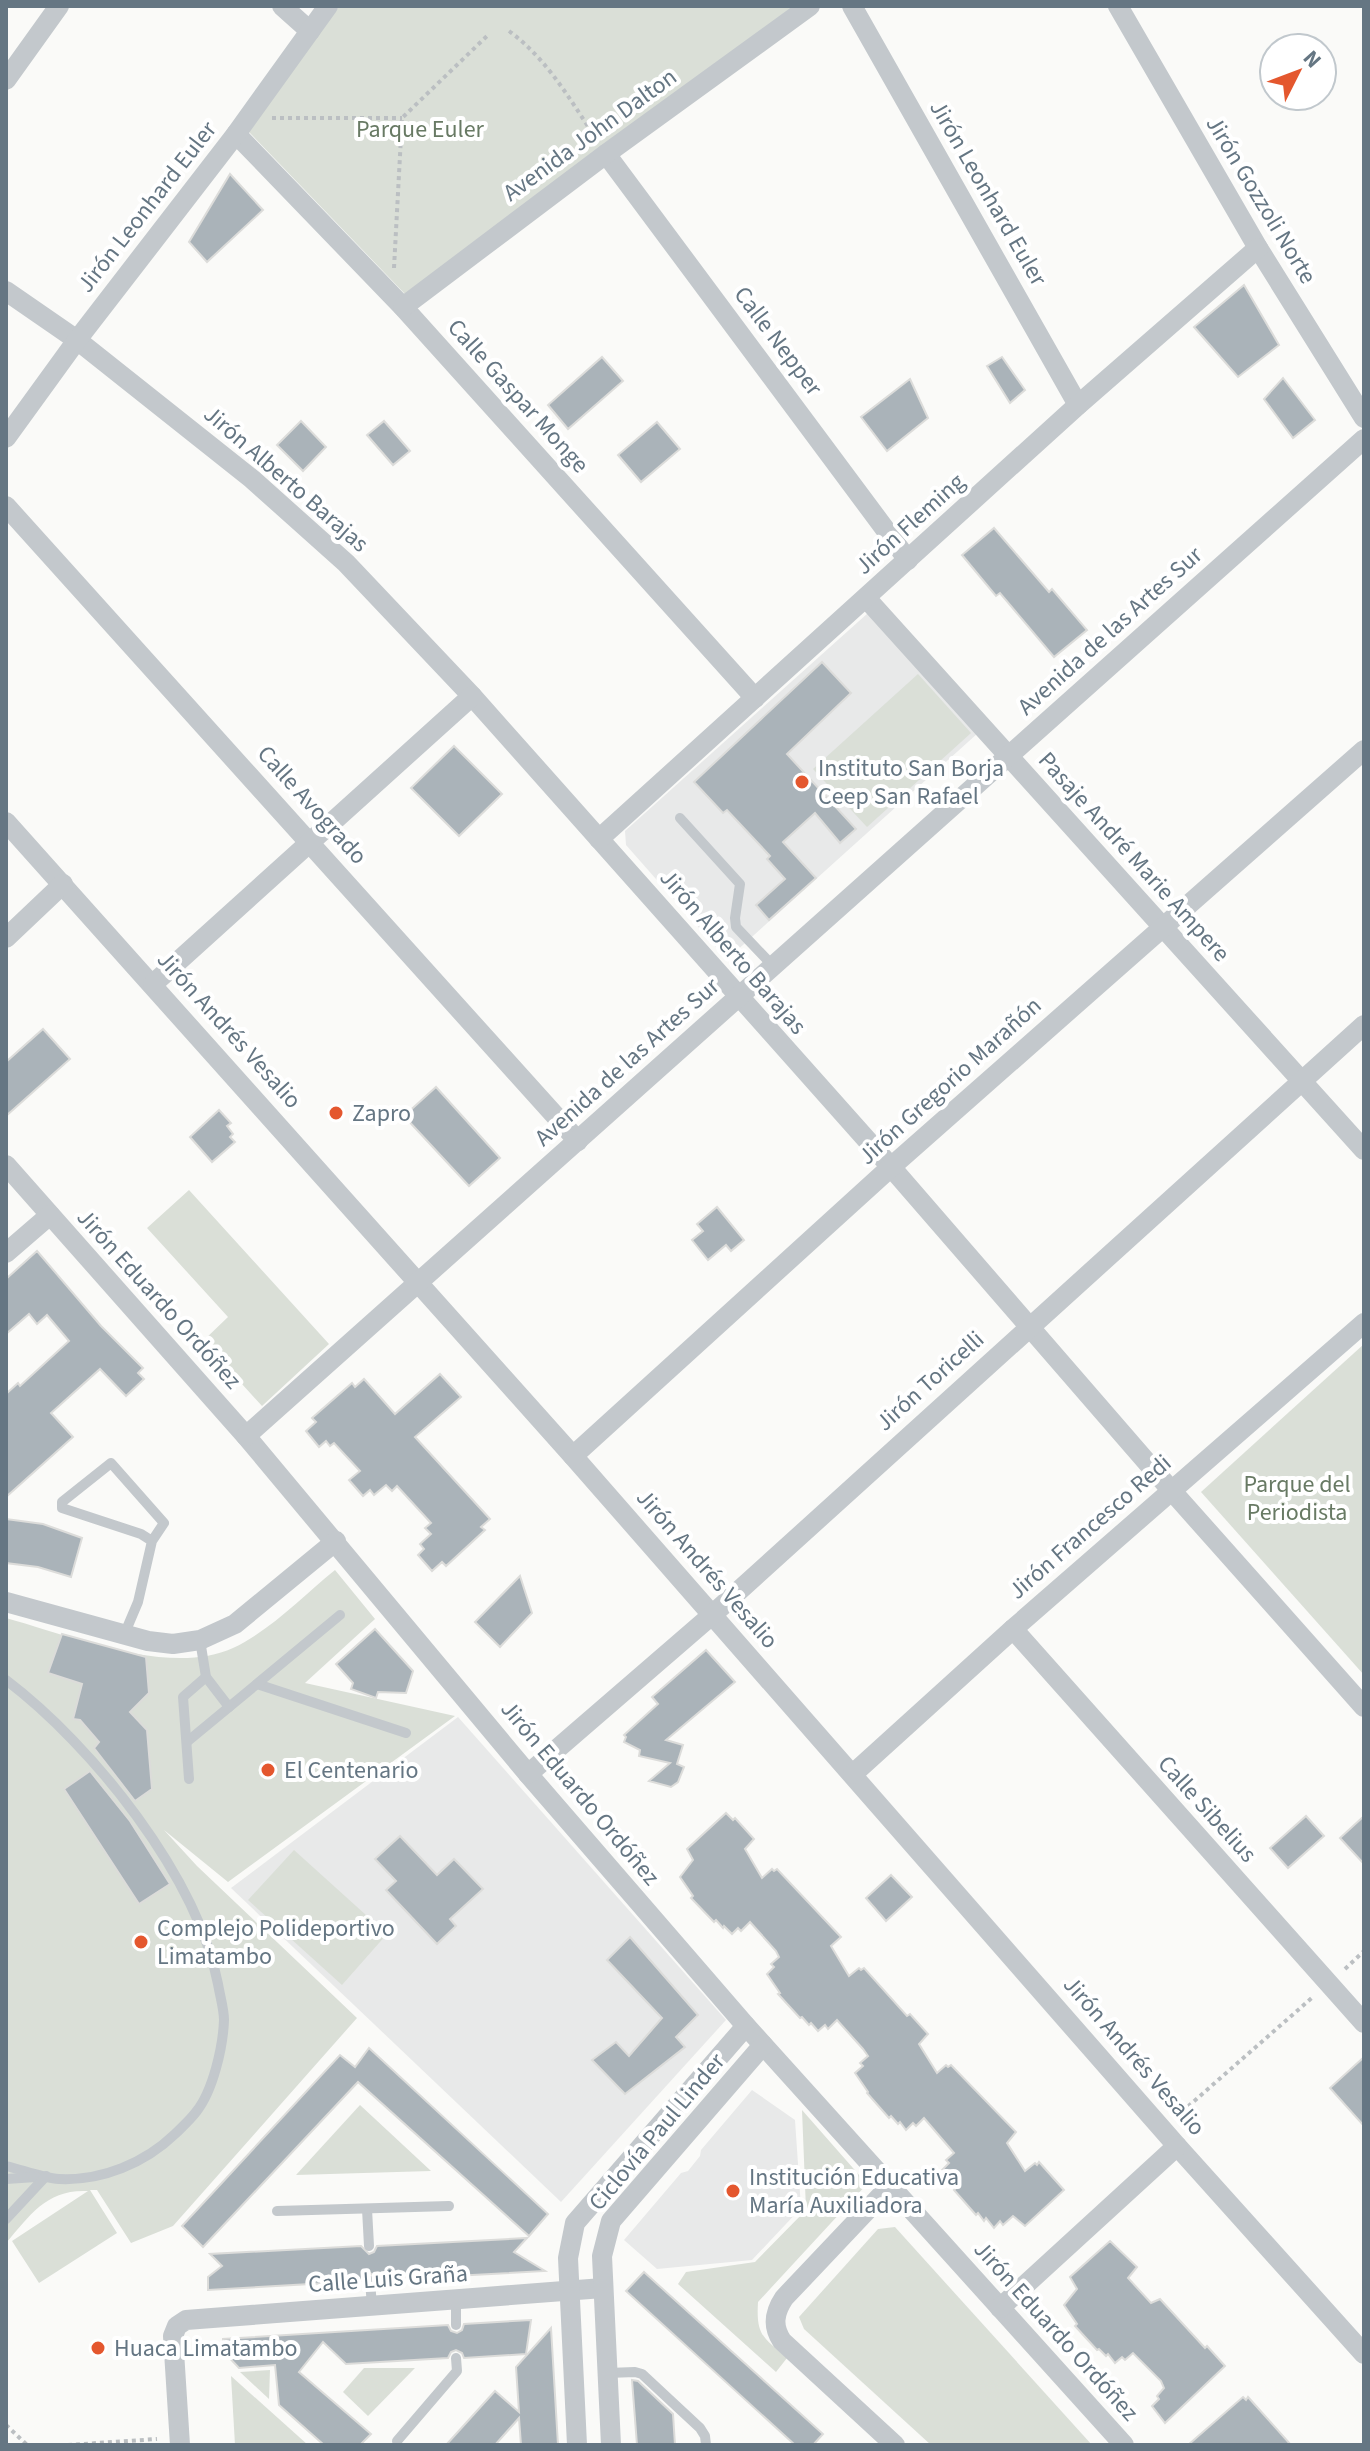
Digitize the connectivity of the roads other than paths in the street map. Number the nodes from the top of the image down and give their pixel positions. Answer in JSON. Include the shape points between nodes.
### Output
{"nodes":[{"id":1,"x":59,"y":6,"type":"edge"},
{"id":2,"x":282,"y":6,"type":"edge"},
{"id":3,"x":328,"y":6,"type":"edge"},
{"id":4,"x":810,"y":6,"type":"edge"},
{"id":5,"x":852,"y":6,"type":"edge"},
{"id":6,"x":1118,"y":6,"type":"edge"},
{"id":7,"x":310,"y":31,"type":"junction"},
{"id":8,"x":6,"y":80,"type":"edge"},
{"id":9,"x":242,"y":126,"type":"junction"},
{"id":10,"x":606,"y":154,"type":"junction"},
{"id":11,"x":1258,"y":248,"type":"junction"},
{"id":12,"x":6,"y":291,"type":"edge"},
{"id":13,"x":398,"y":301,"type":"junction"},
{"id":14,"x":77,"y":340,"type":"junction"},
{"id":15,"x":1078,"y":405,"type":"junction"},
{"id":16,"x":1364,"y":418,"type":"edge"},
{"id":17,"x":6,"y":438,"type":"edge"},
{"id":18,"x":1364,"y":439,"type":"edge"},
{"id":19,"x":6,"y":506,"type":"edge"},
{"id":20,"x":908,"y":560,"type":"junction"},
{"id":21,"x":866,"y":598,"type":"junction"},
{"id":22,"x":472,"y":696,"type":"junction"},
{"id":23,"x":755,"y":698,"type":"junction"},
{"id":24,"x":1364,"y":750,"type":"edge"},
{"id":25,"x":1009,"y":757,"type":"junction"},
{"id":26,"x":680,"y":818,"type":"dead end"},
{"id":27,"x":6,"y":822,"type":"edge"},
{"id":28,"x":599,"y":839,"type":"junction"},
{"id":29,"x":311,"y":842,"type":"junction"},
{"id":30,"x":63,"y":884,"type":"junction"},
{"id":31,"x":1163,"y":928,"type":"junction"},
{"id":32,"x":6,"y":938,"type":"edge"},
{"id":33,"x":774,"y":967,"type":"junction"},
{"id":34,"x":153,"y":984,"type":"junction"},
{"id":35,"x":738,"y":998,"type":"junction"},
{"id":36,"x":1364,"y":1025,"type":"edge"},
{"id":37,"x":1302,"y":1080,"type":"junction"},
{"id":38,"x":578,"y":1141,"type":"junction"},
{"id":39,"x":1364,"y":1150,"type":"edge"},
{"id":40,"x":6,"y":1165,"type":"edge"},
{"id":41,"x":891,"y":1167,"type":"junction"},
{"id":42,"x":50,"y":1215,"type":"junction"},
{"id":43,"x":6,"y":1253,"type":"edge"},
{"id":44,"x":418,"y":1282,"type":"junction"},
{"id":45,"x":1364,"y":1323,"type":"edge"},
{"id":46,"x":1029,"y":1325,"type":"junction"},
{"id":47,"x":246,"y":1436,"type":"junction"},
{"id":48,"x":573,"y":1456,"type":"junction"},
{"id":49,"x":1171,"y":1490,"type":"junction"},
{"id":50,"x":152,"y":1541,"type":"junction"},
{"id":51,"x":336,"y":1541,"type":"junction"},
{"id":52,"x":6,"y":1602,"type":"edge"},
{"id":53,"x":340,"y":1615,"type":"dead end"},
{"id":54,"x":712,"y":1615,"type":"junction"},
{"id":55,"x":1013,"y":1629,"type":"junction"},
{"id":56,"x":124,"y":1635,"type":"junction"},
{"id":57,"x":200,"y":1640,"type":"junction"},
{"id":58,"x":206,"y":1677,"type":"junction"},
{"id":59,"x":6,"y":1680,"type":"edge"},
{"id":60,"x":257,"y":1684,"type":"junction"},
{"id":61,"x":229,"y":1707,"type":"junction"},
{"id":62,"x":1364,"y":1707,"type":"edge"},
{"id":63,"x":406,"y":1733,"type":"dead end"},
{"id":64,"x":188,"y":1741,"type":"junction"},
{"id":65,"x":528,"y":1774,"type":"junction"},
{"id":66,"x":853,"y":1774,"type":"junction"},
{"id":67,"x":189,"y":1779,"type":"dead end"},
{"id":68,"x":1364,"y":2023,"type":"edge"},
{"id":69,"x":746,"y":2026,"type":"junction"},
{"id":70,"x":763,"y":2045,"type":"junction"},
{"id":71,"x":1177,"y":2146,"type":"junction"},
{"id":72,"x":6,"y":2166,"type":"edge"},
{"id":73,"x":46,"y":2176,"type":"junction"},
{"id":74,"x":6,"y":2179,"type":"edge"},
{"id":75,"x":890,"y":2186,"type":"junction"},
{"id":76,"x":449,"y":2206,"type":"dead end"},
{"id":77,"x":367,"y":2209,"type":"junction"},
{"id":78,"x":277,"y":2211,"type":"dead end"},
{"id":79,"x":6,"y":2219,"type":"edge"},
{"id":80,"x":369,"y":2246,"type":"dead end"},
{"id":81,"x":370,"y":2281,"type":"dead end"},
{"id":82,"x":603,"y":2288,"type":"junction"},
{"id":83,"x":570,"y":2293,"type":"junction"},
{"id":84,"x":456,"y":2300,"type":"junction"},
{"id":85,"x":372,"y":2306,"type":"junction"},
{"id":86,"x":1000,"y":2308,"type":"junction"},
{"id":87,"x":456,"y":2325,"type":"dead end"},
{"id":88,"x":1364,"y":2354,"type":"edge"},
{"id":89,"x":456,"y":2358,"type":"dead end"},
{"id":90,"x":608,"y":2373,"type":"junction"},
{"id":91,"x":397,"y":2441,"type":"dead end"},
{"id":92,"x":180,"y":2445,"type":"edge"},
{"id":93,"x":577,"y":2445,"type":"edge"},
{"id":94,"x":611,"y":2445,"type":"edge"},
{"id":95,"x":706,"y":2445,"type":"edge"},
{"id":96,"x":895,"y":2445,"type":"edge"},
{"id":97,"x":1124,"y":2445,"type":"edge"}],
"edges":[{"from":1,"to":8,"type":"street"},
{"from":2,"to":7,"type":"street"},
{"from":3,"to":7,"type":"street","name":"Jirón Leonhard Euler"},
{"from":4,"to":10,"type":"street","name":"Avenida John Dalton"},
{"from":5,"to":15,"type":"street","name":"Jirón Leonhard Euler"},
{"from":6,"to":11,"type":"street","name":"Jirón Gozzoli Norte"},
{"from":7,"to":9,"type":"street","name":"Jirón Leonhard Euler"},
{"from":9,"to":13,"type":"street","name":"Calle Gaspar Monge"},
{"from":9,"to":14,"type":"street","name":"Jirón Leonhard Euler"},
{"from":10,"to":13,"type":"street","name":"Avenida John Dalton"},
{"from":10,"to":20,"type":"street","name":"Calle Nepper"},
{"from":11,"to":15,"type":"street","name":"Jirón Fleming"},
{"from":11,"to":16,"type":"street","name":"Jirón Gozzoli Norte"},
{"from":12,"to":14,"type":"street","name":"Jirón Alberto Barajas"},
{"from":13,"to":23,"type":"street","name":"Calle Gaspar Monge"},
{"from":14,"to":17,"type":"street","name":"Jirón Leonhard Euler"},
{"from":14,"to":22,"type":"street","name":"Jirón Alberto Barajas","via":[[252,479],[346,563]]},
{"from":15,"to":20,"type":"street","name":"Jirón Fleming"},
{"from":18,"to":25,"type":"street","name":"Avenida de las Artes Sur"},
{"from":19,"to":29,"type":"street","name":"Calle Avogrado"},
{"from":20,"to":21,"type":"street","name":"Jirón Fleming"},
{"from":21,"to":23,"type":"street","name":"Jirón Fleming"},
{"from":21,"to":25,"type":"street","name":"Pasaje André Marie Ampere"},
{"from":22,"to":28,"type":"street","name":"Jirón Alberto Barajas"},
{"from":22,"to":29,"type":"street"},
{"from":23,"to":28,"type":"street","name":"Jirón Fleming"},
{"from":24,"to":31,"type":"street","name":"Jirón Gregorio Marañón"},
{"from":25,"to":31,"type":"street","name":"Pasaje André Marie Ampere"},
{"from":25,"to":33,"type":"street","name":"Avenida de las Artes Sur"},
{"from":26,"to":33,"type":"lane","via":[[740,884],[736,927]]},
{"from":27,"to":30,"type":"street","name":"Jirón Andrés Vesalio"},
{"from":28,"to":35,"type":"street","name":"Jirón Alberto Barajas"},
{"from":29,"to":34,"type":"street"},
{"from":29,"to":38,"type":"street","name":"Calle Avogrado"},
{"from":30,"to":32,"type":"street"},
{"from":30,"to":34,"type":"street","name":"Jirón Andrés Vesalio"},
{"from":31,"to":37,"type":"street","name":"Pasaje André Marie Ampere"},
{"from":31,"to":41,"type":"street","name":"Jirón Gregorio Marañón"},
{"from":33,"to":35,"type":"street","name":"Avenida de las Artes Sur"},
{"from":34,"to":44,"type":"street","name":"Jirón Andrés Vesalio"},
{"from":35,"to":38,"type":"street","name":"Avenida de las Artes Sur"},
{"from":35,"to":41,"type":"street","name":"Jirón Alberto Barajas"},
{"from":36,"to":37,"type":"street","name":"Jirón Toricelli"},
{"from":37,"to":39,"type":"street","name":"Pasaje André Marie Ampere"},
{"from":37,"to":46,"type":"street","name":"Jirón Toricelli"},
{"from":38,"to":44,"type":"street","name":"Avenida de las Artes Sur"},
{"from":40,"to":42,"type":"street","name":"Jirón Eduardo Ordóñez"},
{"from":41,"to":46,"type":"street","name":"Jirón Alberto Barajas"},
{"from":41,"to":48,"type":"street","name":"Jirón Gregorio Marañón"},
{"from":42,"to":43,"type":"street"},
{"from":42,"to":47,"type":"street","name":"Jirón Eduardo Ordóñez"},
{"from":44,"to":47,"type":"street","name":"Avenida de las Artes Sur"},
{"from":44,"to":48,"type":"street","name":"Jirón Andrés Vesalio"},
{"from":45,"to":49,"type":"street","name":"Jirón Francesco Redi"},
{"from":46,"to":49,"type":"street","name":"Jirón Alberto Barajas"},
{"from":46,"to":54,"type":"street","name":"Jirón Toricelli"},
{"from":47,"to":51,"type":"street","name":"Jirón Eduardo Ordóñez"},
{"from":48,"to":54,"type":"street","name":"Jirón Andrés Vesalio"},
{"from":49,"to":55,"type":"street","name":"Jirón Francesco Redi"},
{"from":49,"to":62,"type":"street","name":"Jirón Alberto Barajas"},
{"from":50,"to":50,"type":"lane","via":[[164,1523],[112,1464],[62,1502],[62,1508]]},
{"from":50,"to":56,"type":"lane"},
{"from":51,"to":57,"type":"street","via":[[235,1624]]},
{"from":51,"to":65,"type":"street","name":"Jirón Eduardo Ordóñez"},
{"from":52,"to":56,"type":"street"},
{"from":53,"to":60,"type":"lane"},
{"from":54,"to":65,"type":"street","name":"Jirón Toricelli"},
{"from":54,"to":66,"type":"street","name":"Jirón Andrés Vesalio"},
{"from":55,"to":66,"type":"street","name":"Jirón Francesco Redi"},
{"from":55,"to":68,"type":"street","name":"Calle Sibelius"},
{"from":56,"to":57,"type":"street","via":[[173,1644]]},
{"from":57,"to":58,"type":"lane"},
{"from":58,"to":61,"type":"lane"},
{"from":58,"to":64,"type":"lane","via":[[183,1697]]},
{"from":59,"to":73,"type":"lane","via":[[38,1704],[85,1753],[138,1818],[188,1900],[212,1955],[224,2018],[217,2066],[198,2111],[158,2150],[111,2173]]},
{"from":60,"to":61,"type":"lane"},
{"from":60,"to":63,"type":"lane"},
{"from":61,"to":64,"type":"lane"},
{"from":64,"to":67,"type":"lane"},
{"from":65,"to":69,"type":"street","name":"Jirón Eduardo Ordóñez"},
{"from":66,"to":71,"type":"street","name":"Jirón Andrés Vesalio"},
{"from":69,"to":70,"type":"street","name":"Jirón Eduardo Ordóñez"},
{"from":69,"to":83,"type":"street","via":[[575,2223],[568,2258]]},
{"from":70,"to":75,"type":"street","name":"Jirón Eduardo Ordóñez"},
{"from":70,"to":82,"type":"street","via":[[611,2221],[602,2256]]},
{"from":71,"to":86,"type":"street"},
{"from":71,"to":88,"type":"street","name":"Jirón Andrés Vesalio"},
{"from":72,"to":73,"type":"lane"},
{"from":73,"to":74,"type":"lane"},
{"from":73,"to":79,"type":"lane"},
{"from":75,"to":86,"type":"street","name":"Jirón Eduardo Ordóñez"},
{"from":75,"to":96,"type":"street","via":[[784,2298],[775,2321],[782,2341]]},
{"from":76,"to":77,"type":"lane"},
{"from":77,"to":78,"type":"lane"},
{"from":77,"to":80,"type":"lane"},
{"from":81,"to":85,"type":"lane"},
{"from":82,"to":83,"type":"street","name":"Calle Luis Graña"},
{"from":82,"to":90,"type":"street"},
{"from":83,"to":84,"type":"street","name":"Calle Luis Graña"},
{"from":83,"to":93,"type":"street"},
{"from":84,"to":85,"type":"street","name":"Calle Luis Graña"},
{"from":84,"to":87,"type":"lane"},
{"from":85,"to":92,"type":"street","name":"Calle Luis Graña","via":[[186,2320],[177,2326],[173,2336]]},
{"from":86,"to":97,"type":"street","name":"Jirón Eduardo Ordóñez"},
{"from":89,"to":91,"type":"lane","via":[[457,2371]]},
{"from":90,"to":94,"type":"street"},
{"from":90,"to":95,"type":"lane","via":[[642,2374],[700,2428]]}]}
